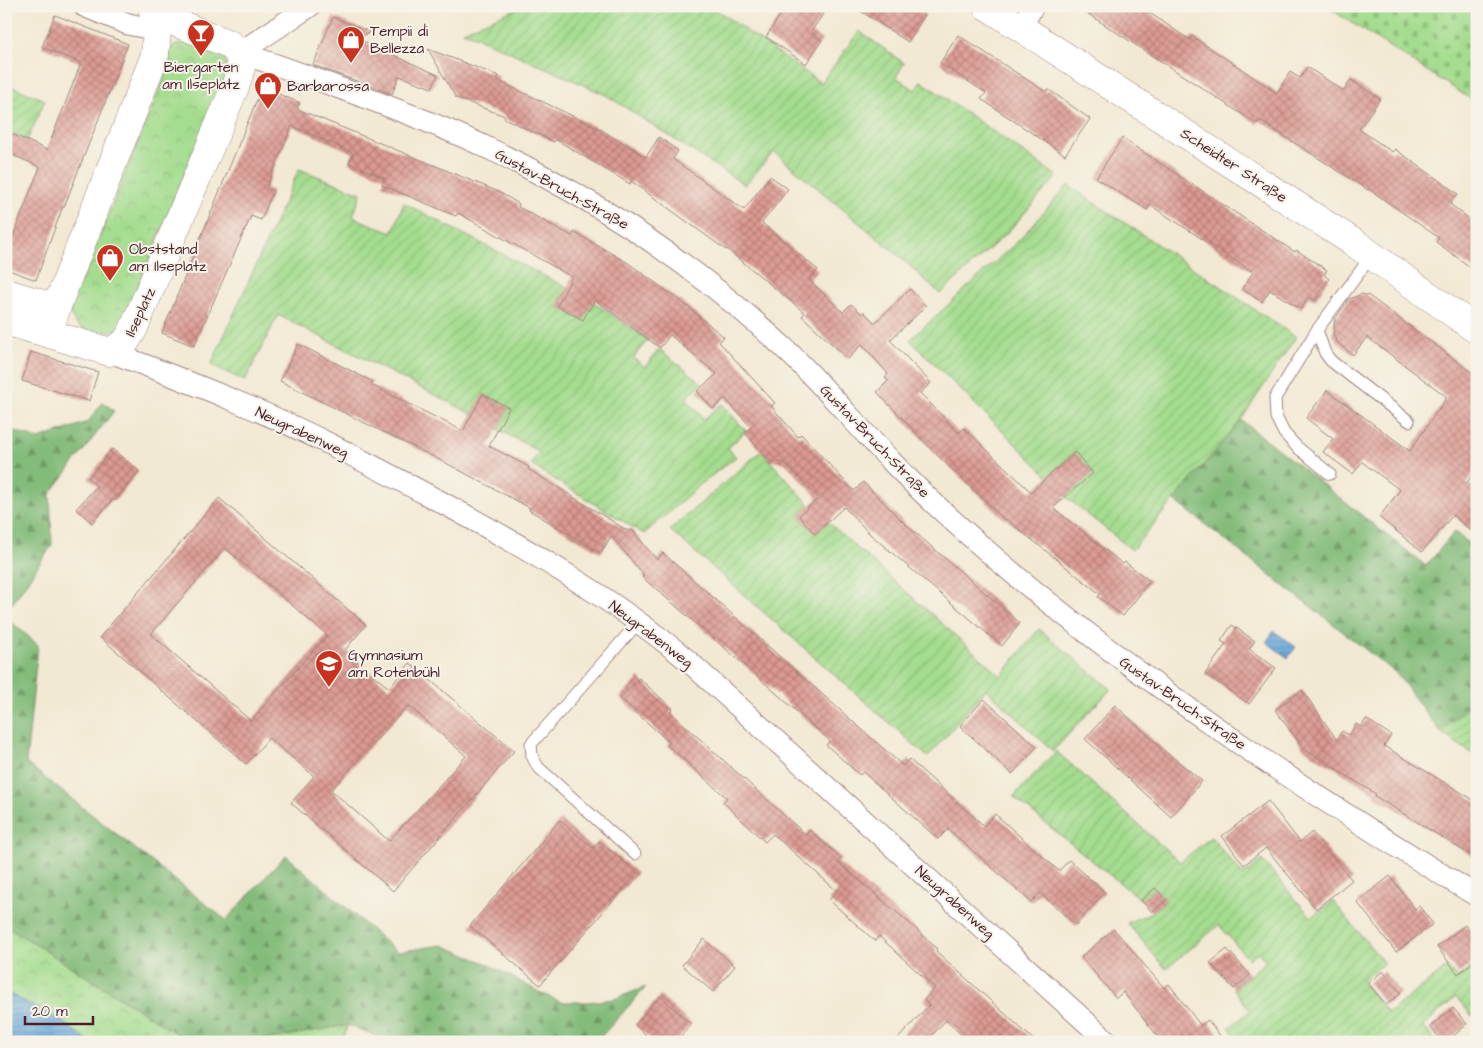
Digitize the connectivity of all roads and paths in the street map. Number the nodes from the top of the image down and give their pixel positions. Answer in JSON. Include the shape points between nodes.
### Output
{"nodes":[{"id":1,"x":84,"y":6,"type":"edge"},
{"id":2,"x":310,"y":6,"type":"edge"},
{"id":3,"x":987,"y":6,"type":"edge"},
{"id":4,"x":162,"y":16,"type":"edge"},
{"id":5,"x":1027,"y":17,"type":"edge"},
{"id":6,"x":239,"y":53,"type":"junction"},
{"id":7,"x":1372,"y":255,"type":"junction"},
{"id":8,"x":6,"y":293,"type":"edge"},
{"id":9,"x":52,"y":320,"type":"junction"},
{"id":10,"x":6,"y":321,"type":"edge"},
{"id":11,"x":1317,"y":330,"type":"junction"},
{"id":12,"x":1477,"y":330,"type":"edge"},
{"id":13,"x":110,"y":352,"type":"junction"},
{"id":14,"x":1409,"y":421,"type":"dead end"},
{"id":15,"x":1330,"y":474,"type":"dead end"},
{"id":16,"x":638,"y":623,"type":"junction"},
{"id":17,"x":635,"y":854,"type":"dead end"},
{"id":18,"x":1477,"y":896,"type":"edge"},
{"id":19,"x":1108,"y":1042,"type":"edge"}],
"edges":[{"from":1,"to":4,"type":"street","via":[[128,24]]},
{"from":2,"to":6,"type":"street"},
{"from":3,"to":5,"type":"main road","name":"Scheidter Straße"},
{"from":4,"to":6,"type":"main road","via":[[229,44]]},
{"from":4,"to":9,"type":"main road","via":[[155,55]]},
{"from":5,"to":7,"type":"main road","name":"Scheidter Straße"},
{"from":6,"to":13,"type":"main road","name":"Ilseplatz","via":[[241,68],[235,87],[133,330],[125,343]]},
{"from":6,"to":18,"type":"street","name":"Gustav-Bruch-Straße","via":[[401,111],[491,149],[610,214],[667,252],[781,345],[944,513],[1097,641],[1351,819]]},
{"from":7,"to":11,"type":"lane"},
{"from":7,"to":12,"type":"main road","name":"Scheidter Straße"},
{"from":8,"to":9,"type":"main road"},
{"from":9,"to":10,"type":"main road"},
{"from":9,"to":13,"type":"main road"},
{"from":11,"to":14,"type":"lane","via":[[1331,361]]},
{"from":11,"to":15,"type":"lane","via":[[1275,398],[1276,417],[1284,433]]},
{"from":13,"to":16,"type":"street","name":"Neugrabenweg","via":[[248,407],[356,457],[491,530],[591,590]]},
{"from":16,"to":17,"type":"lane","via":[[531,744],[532,756],[538,767]]},
{"from":16,"to":19,"type":"street","name":"Neugrabenweg","via":[[686,659]]}]}
